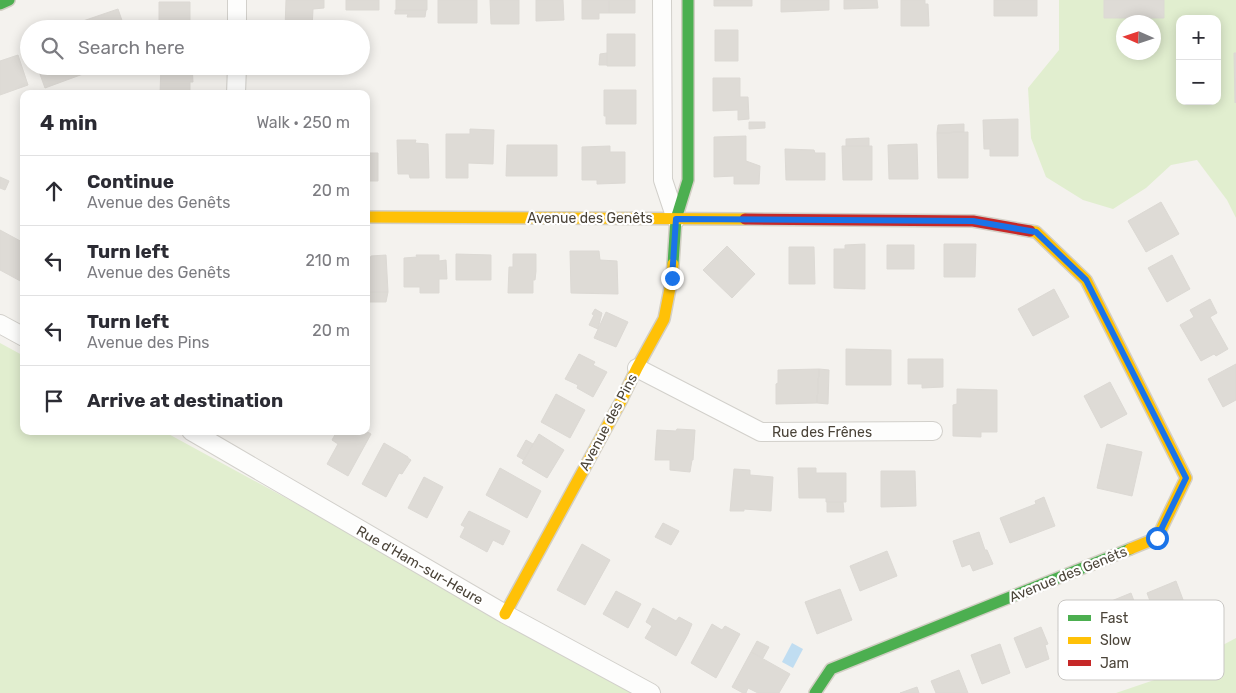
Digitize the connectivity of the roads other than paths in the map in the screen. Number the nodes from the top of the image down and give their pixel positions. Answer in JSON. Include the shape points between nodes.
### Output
{"nodes":[{"id":1,"x":9,"y":0,"type":"edge"},
{"id":2,"x":237,"y":0,"type":"edge"},
{"id":3,"x":662,"y":0,"type":"edge"},
{"id":4,"x":688,"y":0,"type":"edge"},
{"id":5,"x":0,"y":4,"type":"edge"},
{"id":6,"x":237,"y":20,"type":"edge"},
{"id":7,"x":237,"y":75,"type":"edge"},
{"id":8,"x":236,"y":90,"type":"edge"},
{"id":9,"x":370,"y":217,"type":"edge"},
{"id":10,"x":676,"y":219,"type":"junction"},
{"id":11,"x":0,"y":324,"type":"edge"},
{"id":12,"x":20,"y":335,"type":"edge"},
{"id":13,"x":637,"y":368,"type":"junction"},
{"id":14,"x":933,"y":431,"type":"dead end"},
{"id":15,"x":198,"y":435,"type":"edge"},
{"id":16,"x":505,"y":614,"type":"junction"},
{"id":17,"x":651,"y":693,"type":"edge"},
{"id":18,"x":815,"y":693,"type":"edge"}],
"edges":[{"from":1,"to":5,"type":"street"},
{"from":2,"to":6,"type":"street"},
{"from":3,"to":10,"type":"street","name":"Avenue des Pins","via":[[663,180]]},
{"from":4,"to":10,"type":"street","name":"Avenue des Pins","via":[[688,180]]},
{"from":7,"to":8,"type":"street"},
{"from":9,"to":10,"type":"street","name":"Avenue des Genêts"},
{"from":10,"to":13,"type":"street","name":"Avenue des Pins","via":[[672,278],[664,319]]},
{"from":10,"to":18,"type":"street","name":"Avenue des Genêts","via":[[973,221],[1036,232],[1086,280],[1186,478],[1157,538],[831,669]]},
{"from":11,"to":12,"type":"street"},
{"from":13,"to":14,"type":"street","name":"Rue des Frênes","via":[[761,432]]},
{"from":13,"to":16,"type":"street","name":"Avenue des Pins"},
{"from":15,"to":16,"type":"street","name":"Rue d'Ham-sur-Heure"},
{"from":16,"to":17,"type":"street","name":"Rue d'Ham-sur-Heure"}]}
